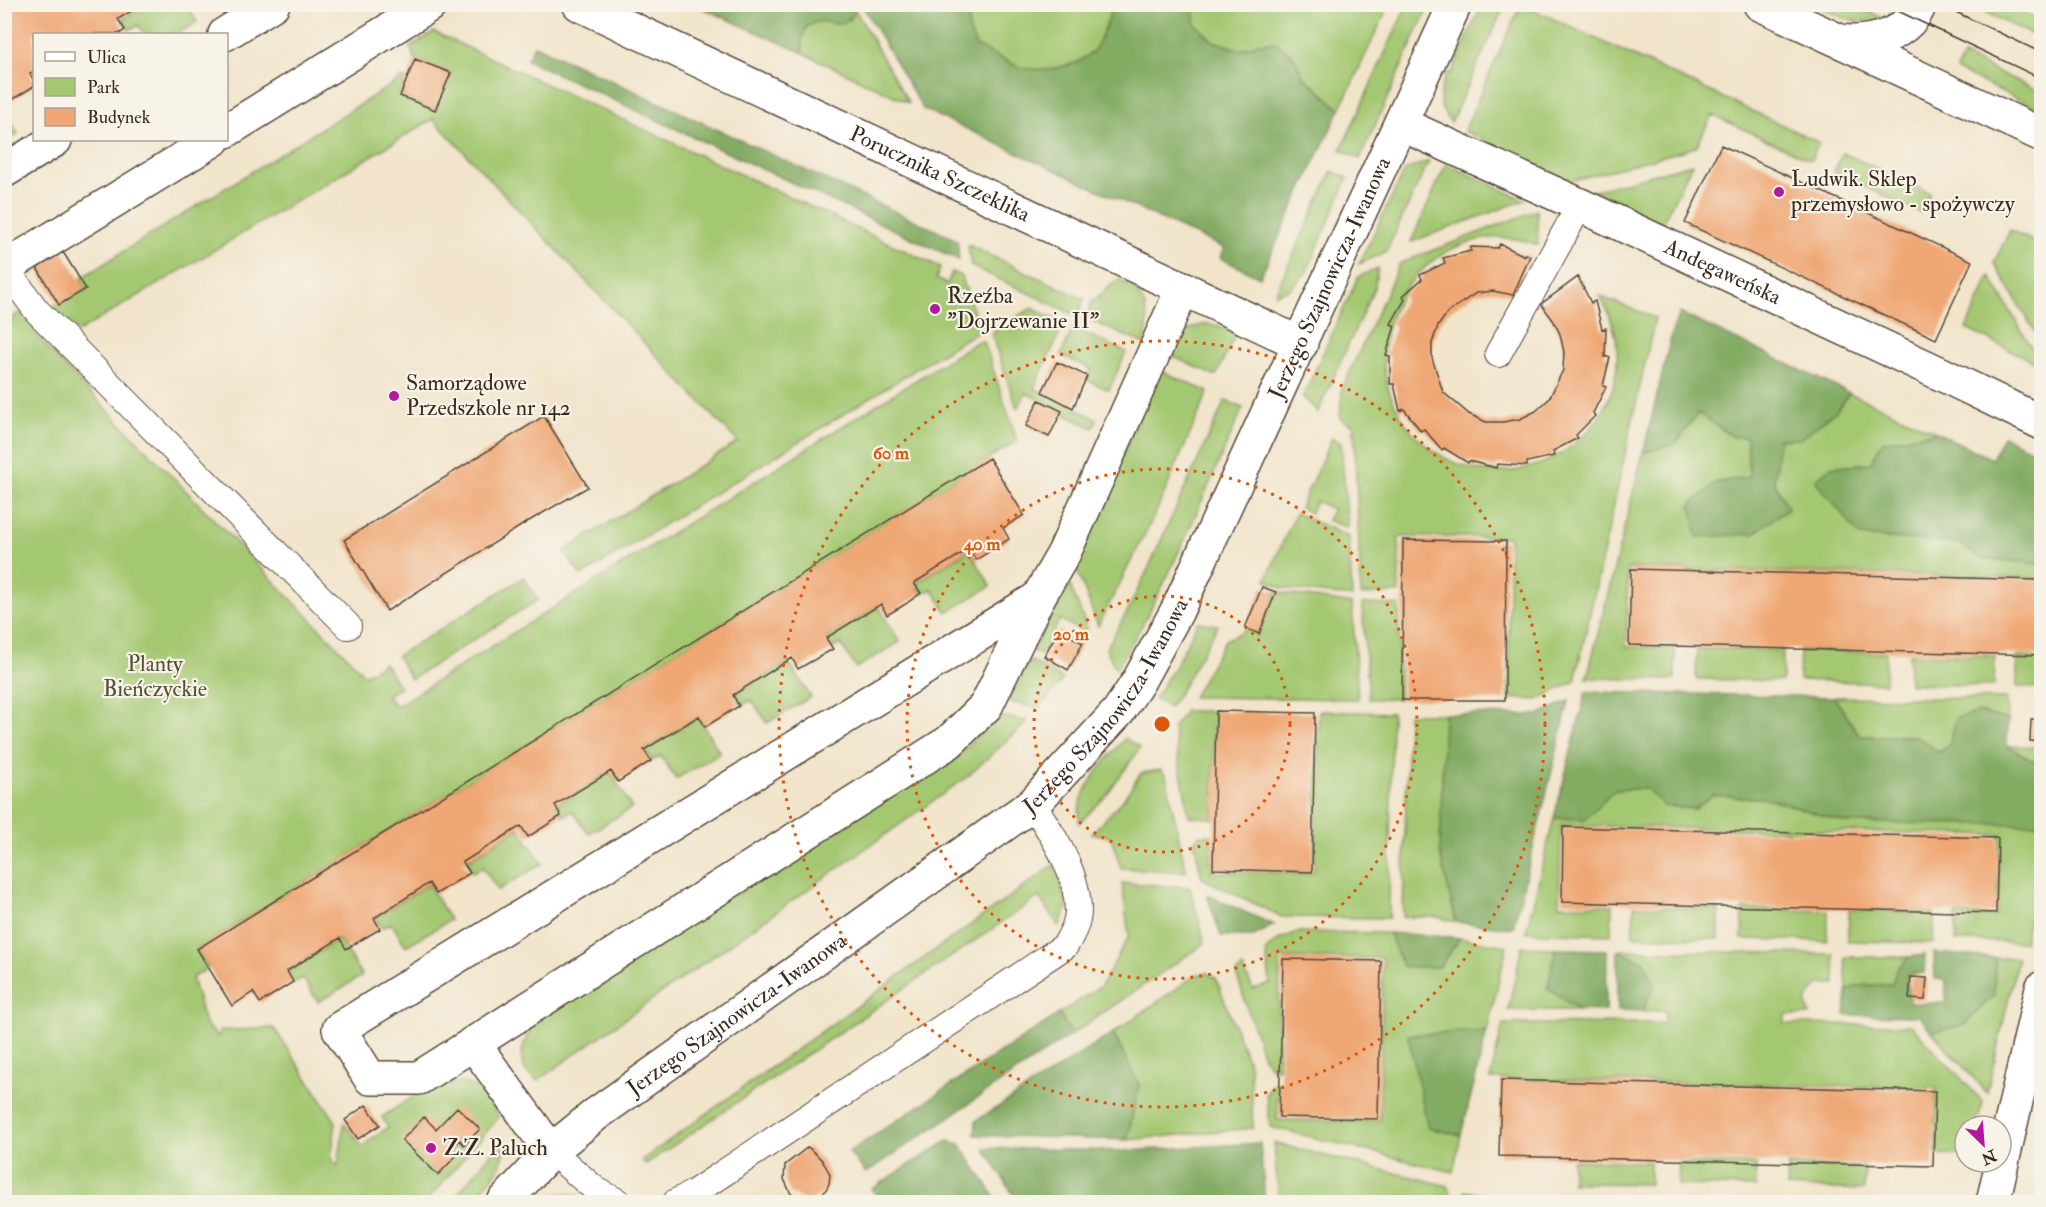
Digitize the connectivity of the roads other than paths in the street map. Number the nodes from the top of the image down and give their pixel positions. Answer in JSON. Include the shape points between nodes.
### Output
{"nodes":[{"id":1,"x":273,"y":4,"type":"edge"},
{"id":2,"x":431,"y":4,"type":"edge"},
{"id":3,"x":579,"y":4,"type":"edge"},
{"id":4,"x":1455,"y":4,"type":"edge"},
{"id":5,"x":1760,"y":4,"type":"edge"},
{"id":6,"x":1920,"y":4,"type":"edge"},
{"id":7,"x":227,"y":33,"type":"edge"},
{"id":8,"x":1837,"y":40,"type":"junction"},
{"id":9,"x":1401,"y":124,"type":"junction"},
{"id":10,"x":228,"y":130,"type":"edge"},
{"id":11,"x":2042,"y":135,"type":"edge"},
{"id":12,"x":53,"y":141,"type":"edge"},
{"id":13,"x":211,"y":141,"type":"edge"},
{"id":14,"x":4,"y":171,"type":"edge"},
{"id":15,"x":1580,"y":205,"type":"junction"},
{"id":16,"x":5,"y":268,"type":"edge"},
{"id":17,"x":1183,"y":288,"type":"junction"},
{"id":18,"x":1301,"y":344,"type":"junction"},
{"id":19,"x":1498,"y":354,"type":"dead end"},
{"id":20,"x":2042,"y":423,"type":"edge"},
{"id":21,"x":1038,"y":598,"type":"junction"},
{"id":22,"x":348,"y":626,"type":"dead end"},
{"id":23,"x":1033,"y":804,"type":"junction"},
{"id":24,"x":2042,"y":988,"type":"edge"},
{"id":25,"x":473,"y":1043,"type":"junction"},
{"id":26,"x":551,"y":1151,"type":"junction"},
{"id":27,"x":504,"y":1203,"type":"edge"},
{"id":28,"x":618,"y":1203,"type":"edge"},
{"id":29,"x":676,"y":1203,"type":"edge"},
{"id":30,"x":1992,"y":1203,"type":"edge"}],
"edges":[{"from":1,"to":7,"type":"street"},
{"from":2,"to":10,"type":"street"},
{"from":3,"to":17,"type":"street","name":"Porucznika Szczeklika"},
{"from":4,"to":9,"type":"street","name":"Jerzego Szajnowicza-Iwanowa"},
{"from":5,"to":8,"type":"street"},
{"from":6,"to":8,"type":"street","via":[[1905,26],[1889,35],[1869,41]]},
{"from":8,"to":11,"type":"street"},
{"from":9,"to":15,"type":"street","name":"Andegaweńska"},
{"from":9,"to":18,"type":"street","name":"Jerzego Szajnowicza-Iwanowa"},
{"from":12,"to":14,"type":"street"},
{"from":13,"to":16,"type":"street"},
{"from":15,"to":19,"type":"lane"},
{"from":15,"to":20,"type":"street","name":"Andegaweńska"},
{"from":16,"to":22,"type":"lane","via":[[37,311]]},
{"from":17,"to":18,"type":"street","name":"Porucznika Szczeklika"},
{"from":17,"to":21,"type":"street","via":[[1064,554]]},
{"from":18,"to":23,"type":"street","name":"Jerzego Szajnowicza-Iwanowa","via":[[1177,611],[1138,682],[1118,711]]},
{"from":21,"to":25,"type":"street","via":[[986,706],[949,742]]},
{"from":21,"to":25,"type":"street","via":[[339,1029],[370,1078],[419,1078]]},
{"from":23,"to":26,"type":"street","name":"Jerzego Szajnowicza-Iwanowa","via":[[643,1079]]},
{"from":23,"to":29,"type":"lane","via":[[1061,851],[1074,887],[1078,911],[1075,928],[1065,946]]},
{"from":24,"to":30,"type":"street"},
{"from":25,"to":26,"type":"street"},
{"from":26,"to":27,"type":"street","name":"Jerzego Szajnowicza-Iwanowa"},
{"from":26,"to":28,"type":"lane","via":[[596,1190]]}]}
